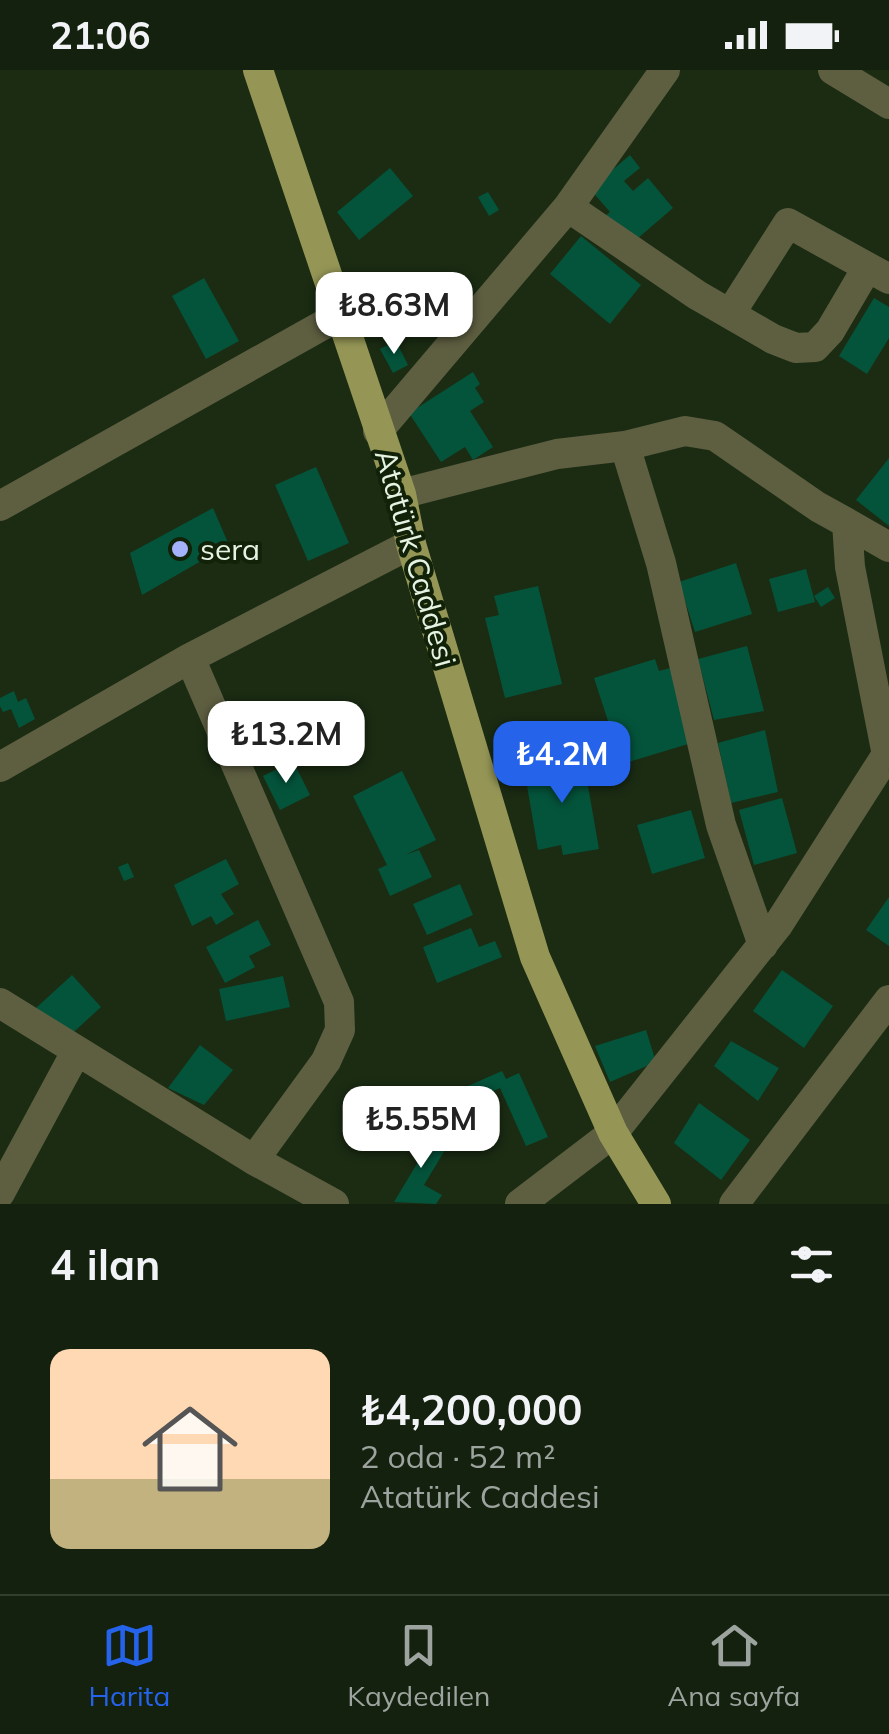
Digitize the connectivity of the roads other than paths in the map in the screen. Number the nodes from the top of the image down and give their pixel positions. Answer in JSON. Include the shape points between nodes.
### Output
{"nodes":[{"id":1,"x":258,"y":70,"type":"edge"},
{"id":2,"x":665,"y":70,"type":"edge"},
{"id":3,"x":833,"y":70,"type":"edge"},
{"id":4,"x":889,"y":104,"type":"edge"},
{"id":5,"x":568,"y":208,"type":"junction"},
{"id":6,"x":878,"y":274,"type":"edge"},
{"id":7,"x":730,"y":314,"type":"junction"},
{"id":8,"x":338,"y":316,"type":"junction"},
{"id":9,"x":378,"y":431,"type":"junction"},
{"id":10,"x":625,"y":446,"type":"junction"},
{"id":11,"x":401,"y":494,"type":"junction"},
{"id":12,"x":0,"y":506,"type":"edge"},
{"id":13,"x":847,"y":523,"type":"junction"},
{"id":14,"x":411,"y":544,"type":"junction"},
{"id":15,"x":889,"y":547,"type":"edge"},
{"id":16,"x":190,"y":658,"type":"junction"},
{"id":17,"x":888,"y":753,"type":"edge"},
{"id":18,"x":0,"y":767,"type":"edge"},
{"id":19,"x":763,"y":945,"type":"junction"},
{"id":20,"x":889,"y":1000,"type":"edge"},
{"id":21,"x":0,"y":1003,"type":"edge"},
{"id":22,"x":76,"y":1052,"type":"junction"},
{"id":23,"x":613,"y":1134,"type":"junction"},
{"id":24,"x":254,"y":1160,"type":"junction"},
{"id":25,"x":0,"y":1193,"type":"edge"},
{"id":26,"x":334,"y":1204,"type":"edge"},
{"id":27,"x":520,"y":1204,"type":"edge"},
{"id":28,"x":656,"y":1204,"type":"edge"},
{"id":29,"x":734,"y":1204,"type":"edge"}],
"edges":[{"from":1,"to":8,"type":"main road","name":"Atatürk Caddesi"},
{"from":2,"to":5,"type":"street"},
{"from":3,"to":4,"type":"street"},
{"from":5,"to":7,"type":"street"},
{"from":5,"to":9,"type":"street"},
{"from":6,"to":7,"type":"street","via":[[816,346],[796,348]]},
{"from":6,"to":7,"type":"street","via":[[788,223]]},
{"from":8,"to":9,"type":"main road","name":"Atatürk Caddesi"},
{"from":8,"to":12,"type":"street"},
{"from":9,"to":11,"type":"main road","name":"Atatürk Caddesi"},
{"from":10,"to":11,"type":"street","via":[[557,454]]},
{"from":10,"to":13,"type":"street","via":[[685,431],[716,436]]},
{"from":10,"to":19,"type":"street","via":[[661,562],[720,825]]},
{"from":11,"to":14,"type":"main road","name":"Atatürk Caddesi"},
{"from":13,"to":15,"type":"street"},
{"from":13,"to":17,"type":"street"},
{"from":14,"to":16,"type":"street"},
{"from":14,"to":23,"type":"main road","name":"Atatürk Caddesi","via":[[535,957]]},
{"from":16,"to":18,"type":"street"},
{"from":16,"to":24,"type":"street","via":[[340,1002],[340,1030],[326,1061]]},
{"from":17,"to":19,"type":"street"},
{"from":19,"to":23,"type":"street"},
{"from":20,"to":29,"type":"street"},
{"from":21,"to":22,"type":"street"},
{"from":22,"to":24,"type":"street"},
{"from":22,"to":25,"type":"street"},
{"from":23,"to":27,"type":"street"},
{"from":23,"to":28,"type":"main road","name":"Atatürk Caddesi"},
{"from":24,"to":26,"type":"street"}]}
